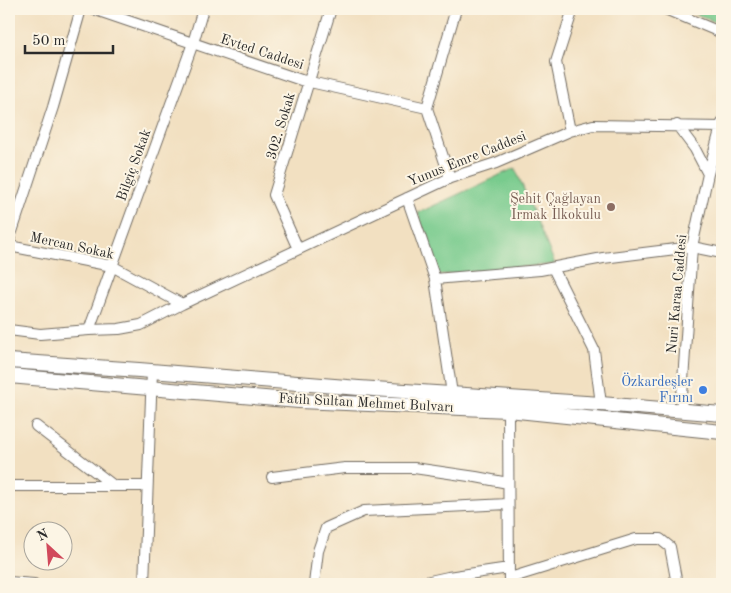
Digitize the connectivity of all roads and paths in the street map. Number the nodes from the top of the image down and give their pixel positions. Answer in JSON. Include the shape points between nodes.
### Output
{"nodes":[{"id":1,"x":81,"y":9,"type":"edge"},
{"id":2,"x":93,"y":9,"type":"edge"},
{"id":3,"x":203,"y":9,"type":"edge"},
{"id":4,"x":331,"y":9,"type":"edge"},
{"id":5,"x":456,"y":9,"type":"edge"},
{"id":6,"x":573,"y":9,"type":"edge"},
{"id":7,"x":664,"y":9,"type":"edge"},
{"id":8,"x":722,"y":33,"type":"edge"},
{"id":9,"x":193,"y":43,"type":"junction"},
{"id":10,"x":309,"y":81,"type":"junction"},
{"id":11,"x":427,"y":108,"type":"junction"},
{"id":12,"x":722,"y":125,"type":"edge"},
{"id":13,"x":677,"y":126,"type":"junction"},
{"id":14,"x":570,"y":131,"type":"junction"},
{"id":15,"x":708,"y":174,"type":"junction"},
{"id":16,"x":450,"y":178,"type":"junction"},
{"id":17,"x":407,"y":198,"type":"junction"},
{"id":18,"x":9,"y":240,"type":"edge"},
{"id":19,"x":9,"y":246,"type":"edge"},
{"id":20,"x":692,"y":247,"type":"junction"},
{"id":21,"x":298,"y":249,"type":"junction"},
{"id":22,"x":722,"y":253,"type":"edge"},
{"id":23,"x":112,"y":266,"type":"junction"},
{"id":24,"x":554,"y":268,"type":"junction"},
{"id":25,"x":435,"y":280,"type":"junction"},
{"id":26,"x":182,"y":304,"type":"junction"},
{"id":27,"x":9,"y":330,"type":"edge"},
{"id":28,"x":89,"y":330,"type":"junction"},
{"id":29,"x":9,"y":361,"type":"edge"},
{"id":30,"x":152,"y":371,"type":"junction"},
{"id":31,"x":9,"y":376,"type":"edge"},
{"id":32,"x":151,"y":389,"type":"junction"},
{"id":33,"x":452,"y":394,"type":"junction"},
{"id":34,"x":602,"y":404,"type":"junction"},
{"id":35,"x":508,"y":410,"type":"junction"},
{"id":36,"x":681,"y":411,"type":"junction"},
{"id":37,"x":722,"y":414,"type":"edge"},
{"id":38,"x":36,"y":426,"type":"dead end"},
{"id":39,"x":722,"y":432,"type":"edge"},
{"id":40,"x":272,"y":477,"type":"dead end"},
{"id":41,"x":508,"y":483,"type":"junction"},
{"id":42,"x":9,"y":486,"type":"edge"},
{"id":43,"x":114,"y":486,"type":"junction"},
{"id":44,"x":147,"y":486,"type":"junction"},
{"id":45,"x":508,"y":504,"type":"junction"},
{"id":46,"x":509,"y":577,"type":"edge"},
{"id":47,"x":9,"y":582,"type":"edge"},
{"id":48,"x":34,"y":584,"type":"edge"},
{"id":49,"x":144,"y":584,"type":"edge"},
{"id":50,"x":314,"y":584,"type":"edge"},
{"id":51,"x":416,"y":584,"type":"edge"},
{"id":52,"x":677,"y":584,"type":"edge"}],
"edges":[{"from":1,"to":18,"type":"street"},
{"from":2,"to":9,"type":"street","name":"Evted Caddesi"},
{"from":3,"to":9,"type":"street","name":"Bilgiç Sokak"},
{"from":4,"to":10,"type":"street","name":"302. Sokak"},
{"from":5,"to":11,"type":"street"},
{"from":6,"to":14,"type":"street","via":[[556,62]]},
{"from":7,"to":8,"type":"street"},
{"from":9,"to":10,"type":"street","name":"Evted Caddesi"},
{"from":9,"to":23,"type":"street","name":"Bilgiç Sokak"},
{"from":10,"to":11,"type":"street","name":"Evted Caddesi"},
{"from":10,"to":21,"type":"street","name":"302. Sokak","via":[[274,195]]},
{"from":11,"to":16,"type":"street"},
{"from":12,"to":13,"type":"street","name":"Yunus Emre Caddesi"},
{"from":12,"to":15,"type":"street","name":"Nuri Karaa Caddesi"},
{"from":13,"to":14,"type":"street","name":"Yunus Emre Caddesi","via":[[593,126]]},
{"from":13,"to":15,"type":"street","via":[[695,149]]},
{"from":14,"to":16,"type":"street","name":"Yunus Emre Caddesi","via":[[496,163]]},
{"from":15,"to":20,"type":"street","name":"Nuri Karaa Caddesi"},
{"from":16,"to":17,"type":"street","name":"Yunus Emre Caddesi"},
{"from":17,"to":21,"type":"street","name":"Yunus Emre Caddesi"},
{"from":17,"to":25,"type":"street"},
{"from":19,"to":23,"type":"street","name":"Mercan Sokak"},
{"from":20,"to":22,"type":"street"},
{"from":20,"to":24,"type":"street","via":[[603,258]]},
{"from":20,"to":36,"type":"street","name":"Nuri Karaa Caddesi"},
{"from":21,"to":26,"type":"street","name":"Yunus Emre Caddesi"},
{"from":23,"to":26,"type":"street","name":"Mercan Sokak"},
{"from":23,"to":28,"type":"street","name":"Bilgiç Sokak"},
{"from":24,"to":25,"type":"street"},
{"from":24,"to":34,"type":"street","via":[[594,350]]},
{"from":25,"to":33,"type":"street"},
{"from":26,"to":28,"type":"street","name":"Yunus Emre Caddesi","via":[[141,325]]},
{"from":27,"to":28,"type":"street","name":"Yunus Emre Caddesi","via":[[40,334]]},
{"from":29,"to":30,"type":"main road","name":"Fatih Sultan Mehmet Bulvarı"},
{"from":30,"to":32,"type":"street"},
{"from":30,"to":33,"type":"main road","name":"Fatih Sultan Mehmet Bulvarı"},
{"from":31,"to":32,"type":"main road","name":"Fatih Sultan Mehmet Bulvarı"},
{"from":32,"to":35,"type":"main road","name":"Fatih Sultan Mehmet Bulvarı","via":[[299,401]]},
{"from":32,"to":44,"type":"street"},
{"from":33,"to":34,"type":"main road","name":"Fatih Sultan Mehmet Bulvarı"},
{"from":34,"to":36,"type":"main road","name":"Fatih Sultan Mehmet Bulvarı"},
{"from":35,"to":39,"type":"main road","name":"Fatih Sultan Mehmet Bulvarı"},
{"from":35,"to":41,"type":"street"},
{"from":36,"to":37,"type":"main road","name":"Fatih Sultan Mehmet Bulvarı"},
{"from":38,"to":43,"type":"street"},
{"from":40,"to":41,"type":"street","via":[[345,468],[414,468]]},
{"from":41,"to":45,"type":"street"},
{"from":42,"to":43,"type":"street"},
{"from":43,"to":44,"type":"street"},
{"from":44,"to":49,"type":"street"},
{"from":45,"to":46,"type":"street"},
{"from":45,"to":50,"type":"street","via":[[364,511],[326,528],[318,551]]},
{"from":46,"to":51,"type":"street","via":[[448,577]]},
{"from":46,"to":52,"type":"street","via":[[636,539],[660,539],[670,547]]},
{"from":47,"to":48,"type":"street"}]}
